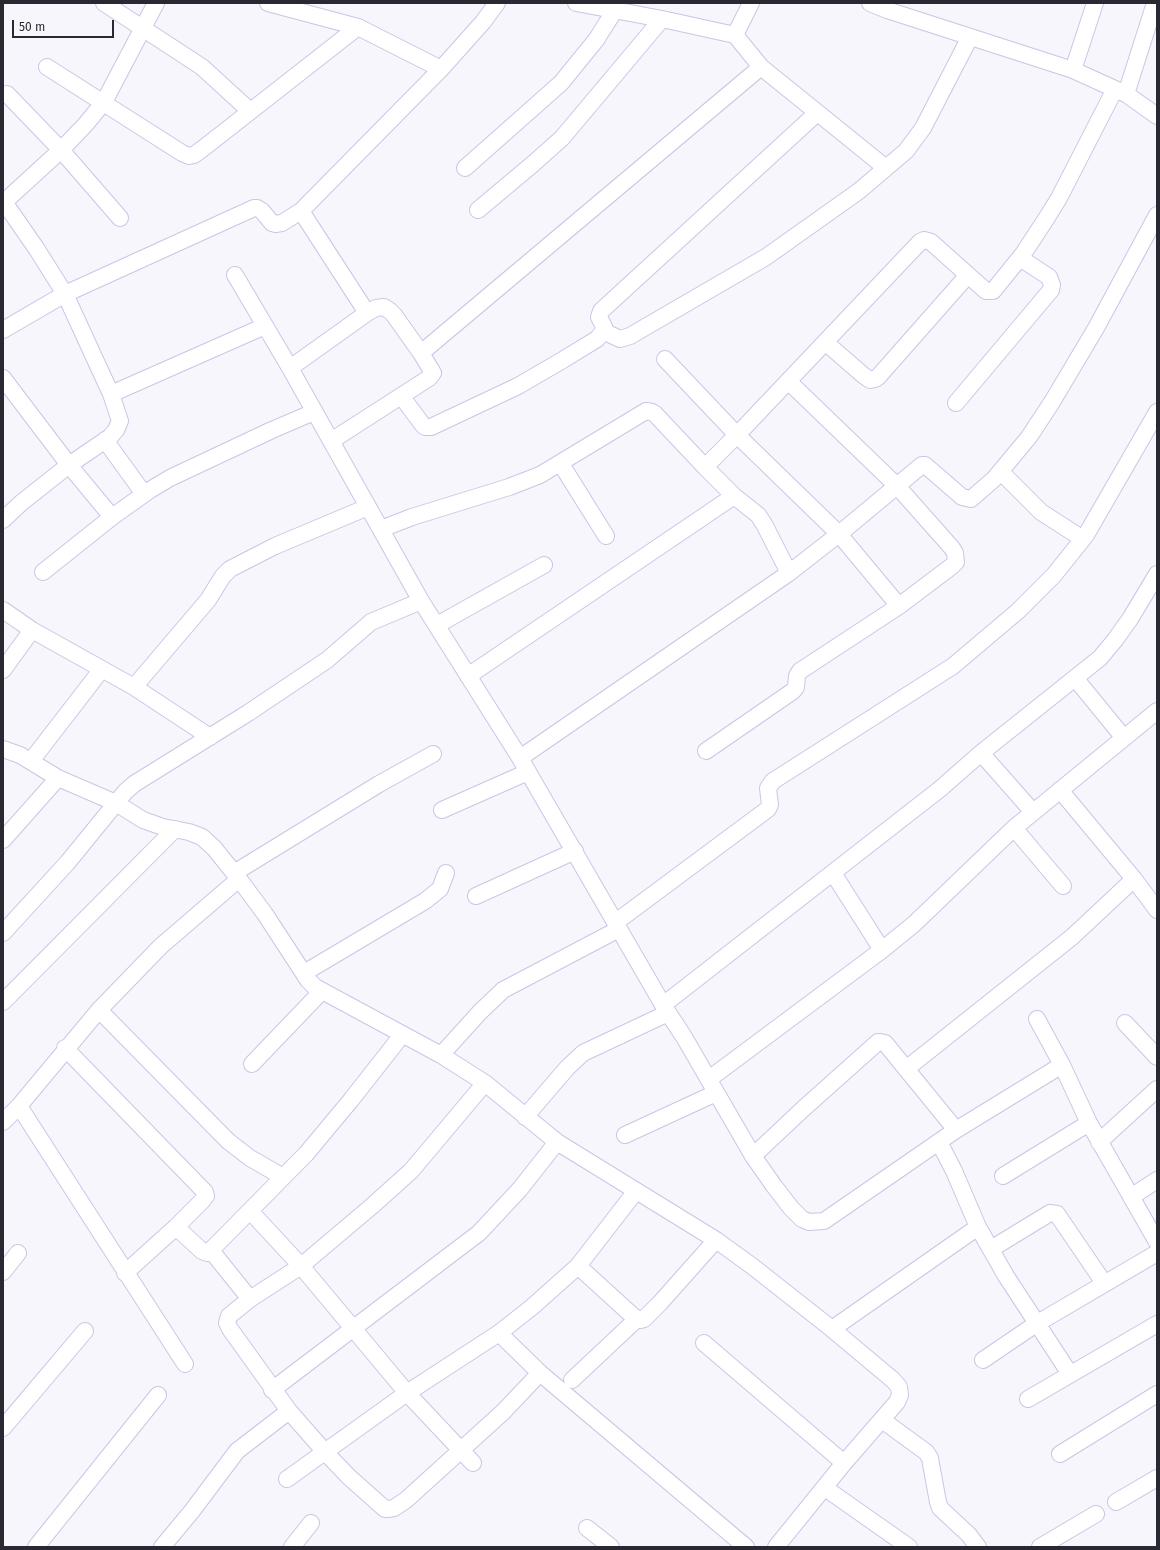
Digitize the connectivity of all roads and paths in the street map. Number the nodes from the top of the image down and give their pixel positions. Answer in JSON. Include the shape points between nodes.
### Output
{"nodes":[{"id":1,"x":104,"y":3,"type":"edge"},
{"id":2,"x":156,"y":3,"type":"edge"},
{"id":3,"x":268,"y":3,"type":"edge"},
{"id":4,"x":497,"y":3,"type":"edge"},
{"id":5,"x":576,"y":3,"type":"edge"},
{"id":6,"x":751,"y":3,"type":"edge"},
{"id":7,"x":870,"y":3,"type":"edge"},
{"id":8,"x":1095,"y":3,"type":"edge"},
{"id":9,"x":1155,"y":3,"type":"edge"},
{"id":10,"x":892,"y":7,"type":"edge"},
{"id":11,"x":615,"y":10,"type":"junction"},
{"id":12,"x":662,"y":19,"type":"junction"},
{"id":13,"x":358,"y":27,"type":"junction"},
{"id":14,"x":144,"y":28,"type":"junction"},
{"id":15,"x":735,"y":35,"type":"junction"},
{"id":16,"x":970,"y":37,"type":"junction"},
{"id":17,"x":47,"y":67,"type":"dead end"},
{"id":18,"x":761,"y":67,"type":"junction"},
{"id":19,"x":441,"y":69,"type":"junction"},
{"id":20,"x":1073,"y":70,"type":"junction"},
{"id":21,"x":1121,"y":91,"type":"junction"},
{"id":22,"x":7,"y":94,"type":"dead end"},
{"id":23,"x":104,"y":102,"type":"junction"},
{"id":24,"x":250,"y":111,"type":"junction"},
{"id":25,"x":817,"y":113,"type":"junction"},
{"id":26,"x":1157,"y":116,"type":"edge"},
{"id":27,"x":61,"y":150,"type":"junction"},
{"id":28,"x":465,"y":168,"type":"dead end"},
{"id":29,"x":886,"y":168,"type":"junction"},
{"id":30,"x":3,"y":203,"type":"edge"},
{"id":31,"x":478,"y":210,"type":"dead end"},
{"id":32,"x":301,"y":211,"type":"junction"},
{"id":33,"x":1157,"y":215,"type":"edge"},
{"id":34,"x":120,"y":218,"type":"dead end"},
{"id":35,"x":1020,"y":258,"type":"junction"},
{"id":36,"x":235,"y":275,"type":"dead end"},
{"id":37,"x":968,"y":275,"type":"junction"},
{"id":38,"x":65,"y":294,"type":"junction"},
{"id":39,"x":367,"y":312,"type":"junction"},
{"id":40,"x":264,"y":326,"type":"junction"},
{"id":41,"x":3,"y":330,"type":"edge"},
{"id":42,"x":605,"y":332,"type":"junction"},
{"id":43,"x":825,"y":342,"type":"junction"},
{"id":44,"x":421,"y":353,"type":"junction"},
{"id":45,"x":665,"y":359,"type":"dead end"},
{"id":46,"x":290,"y":368,"type":"junction"},
{"id":47,"x":3,"y":378,"type":"edge"},
{"id":48,"x":788,"y":381,"type":"junction"},
{"id":49,"x":111,"y":394,"type":"junction"},
{"id":50,"x":402,"y":397,"type":"junction"},
{"id":51,"x":956,"y":403,"type":"dead end"},
{"id":52,"x":314,"y":412,"type":"junction"},
{"id":53,"x":1157,"y":412,"type":"edge"},
{"id":54,"x":737,"y":435,"type":"junction"},
{"id":55,"x":105,"y":440,"type":"junction"},
{"id":56,"x":331,"y":441,"type":"junction"},
{"id":57,"x":560,"y":464,"type":"junction"},
{"id":58,"x":69,"y":465,"type":"junction"},
{"id":59,"x":705,"y":467,"type":"junction"},
{"id":60,"x":1001,"y":472,"type":"junction"},
{"id":61,"x":897,"y":486,"type":"junction"},
{"id":62,"x":144,"y":494,"type":"junction"},
{"id":63,"x":734,"y":496,"type":"junction"},
{"id":64,"x":368,"y":507,"type":"junction"},
{"id":65,"x":112,"y":517,"type":"junction"},
{"id":66,"x":3,"y":520,"type":"edge"},
{"id":67,"x":381,"y":529,"type":"junction"},
{"id":68,"x":839,"y":534,"type":"junction"},
{"id":69,"x":606,"y":536,"type":"dead end"},
{"id":70,"x":1082,"y":539,"type":"junction"},
{"id":71,"x":544,"y":565,"type":"dead end"},
{"id":72,"x":43,"y":572,"type":"dead end"},
{"id":73,"x":789,"y":573,"type":"junction"},
{"id":74,"x":1157,"y":574,"type":"edge"},
{"id":75,"x":421,"y":601,"type":"junction"},
{"id":76,"x":899,"y":606,"type":"junction"},
{"id":77,"x":3,"y":610,"type":"edge"},
{"id":78,"x":437,"y":625,"type":"junction"},
{"id":79,"x":32,"y":630,"type":"junction"},
{"id":80,"x":102,"y":669,"type":"junction"},
{"id":81,"x":3,"y":670,"type":"edge"},
{"id":82,"x":468,"y":676,"type":"junction"},
{"id":83,"x":1075,"y":678,"type":"junction"},
{"id":84,"x":134,"y":687,"type":"junction"},
{"id":85,"x":1157,"y":711,"type":"edge"},
{"id":86,"x":210,"y":737,"type":"junction"},
{"id":87,"x":1124,"y":738,"type":"junction"},
{"id":88,"x":3,"y":749,"type":"edge"},
{"id":89,"x":706,"y":751,"type":"dead end"},
{"id":90,"x":981,"y":753,"type":"junction"},
{"id":91,"x":433,"y":754,"type":"dead end"},
{"id":92,"x":520,"y":758,"type":"junction"},
{"id":93,"x":31,"y":761,"type":"junction"},
{"id":94,"x":528,"y":772,"type":"junction"},
{"id":95,"x":58,"y":778,"type":"junction"},
{"id":96,"x":1060,"y":790,"type":"junction"},
{"id":97,"x":116,"y":803,"type":"junction"},
{"id":98,"x":442,"y":810,"type":"dead end"},
{"id":99,"x":1033,"y":812,"type":"junction"},
{"id":100,"x":1014,"y":828,"type":"junction"},
{"id":101,"x":175,"y":829,"type":"junction"},
{"id":102,"x":3,"y":840,"type":"edge"},
{"id":103,"x":575,"y":851,"type":"junction"},
{"id":104,"x":446,"y":873,"type":"dead end"},
{"id":105,"x":833,"y":873,"type":"junction"},
{"id":106,"x":237,"y":876,"type":"junction"},
{"id":107,"x":1134,"y":879,"type":"junction"},
{"id":108,"x":1063,"y":886,"type":"dead end"},
{"id":109,"x":476,"y":896,"type":"dead end"},
{"id":110,"x":1157,"y":910,"type":"edge"},
{"id":111,"x":618,"y":926,"type":"junction"},
{"id":112,"x":3,"y":933,"type":"edge"},
{"id":113,"x":882,"y":950,"type":"junction"},
{"id":114,"x":304,"y":973,"type":"junction"},
{"id":115,"x":322,"y":992,"type":"junction"},
{"id":116,"x":3,"y":1002,"type":"edge"},
{"id":117,"x":666,"y":1009,"type":"junction"},
{"id":118,"x":98,"y":1010,"type":"junction"},
{"id":119,"x":1037,"y":1019,"type":"dead end"},
{"id":120,"x":1126,"y":1023,"type":"dead end"},
{"id":121,"x":402,"y":1035,"type":"junction"},
{"id":122,"x":65,"y":1048,"type":"junction"},
{"id":123,"x":441,"y":1055,"type":"junction"},
{"id":124,"x":1157,"y":1058,"type":"edge"},
{"id":125,"x":252,"y":1064,"type":"dead end"},
{"id":126,"x":1062,"y":1065,"type":"junction"},
{"id":127,"x":906,"y":1069,"type":"junction"},
{"id":128,"x":709,"y":1079,"type":"junction"},
{"id":129,"x":485,"y":1083,"type":"junction"},
{"id":130,"x":1157,"y":1089,"type":"edge"},
{"id":131,"x":716,"y":1093,"type":"junction"},
{"id":132,"x":19,"y":1106,"type":"junction"},
{"id":133,"x":525,"y":1116,"type":"junction"},
{"id":134,"x":3,"y":1122,"type":"edge"},
{"id":135,"x":1089,"y":1123,"type":"junction"},
{"id":136,"x":956,"y":1130,"type":"junction"},
{"id":137,"x":625,"y":1135,"type":"dead end"},
{"id":138,"x":557,"y":1142,"type":"junction"},
{"id":139,"x":940,"y":1142,"type":"junction"},
{"id":140,"x":1099,"y":1142,"type":"junction"},
{"id":141,"x":753,"y":1156,"type":"junction"},
{"id":142,"x":1003,"y":1176,"type":"dead end"},
{"id":143,"x":283,"y":1177,"type":"junction"},
{"id":144,"x":1157,"y":1180,"type":"edge"},
{"id":145,"x":636,"y":1191,"type":"junction"},
{"id":146,"x":1131,"y":1198,"type":"junction"},
{"id":147,"x":250,"y":1211,"type":"junction"},
{"id":148,"x":176,"y":1227,"type":"junction"},
{"id":149,"x":978,"y":1227,"type":"junction"},
{"id":150,"x":716,"y":1240,"type":"junction"},
{"id":151,"x":1157,"y":1242,"type":"edge"},
{"id":152,"x":991,"y":1249,"type":"junction"},
{"id":153,"x":18,"y":1253,"type":"dead end"},
{"id":154,"x":212,"y":1253,"type":"junction"},
{"id":155,"x":1157,"y":1253,"type":"edge"},
{"id":156,"x":300,"y":1266,"type":"junction"},
{"id":157,"x":578,"y":1266,"type":"junction"},
{"id":158,"x":3,"y":1272,"type":"edge"},
{"id":159,"x":125,"y":1273,"type":"junction"},
{"id":160,"x":1104,"y":1283,"type":"junction"},
{"id":161,"x":250,"y":1299,"type":"junction"},
{"id":162,"x":637,"y":1319,"type":"junction"},
{"id":163,"x":1036,"y":1324,"type":"junction"},
{"id":164,"x":1157,"y":1324,"type":"edge"},
{"id":165,"x":353,"y":1328,"type":"junction"},
{"id":166,"x":832,"y":1329,"type":"junction"},
{"id":167,"x":85,"y":1331,"type":"dead end"},
{"id":168,"x":499,"y":1333,"type":"junction"},
{"id":169,"x":704,"y":1343,"type":"dead end"},
{"id":170,"x":983,"y":1360,"type":"dead end"},
{"id":171,"x":185,"y":1364,"type":"dead end"},
{"id":172,"x":540,"y":1373,"type":"junction"},
{"id":173,"x":1070,"y":1374,"type":"junction"},
{"id":174,"x":572,"y":1380,"type":"dead end"},
{"id":175,"x":272,"y":1390,"type":"junction"},
{"id":176,"x":407,"y":1393,"type":"junction"},
{"id":177,"x":1157,"y":1394,"type":"edge"},
{"id":178,"x":158,"y":1395,"type":"dead end"},
{"id":179,"x":1028,"y":1399,"type":"dead end"},
{"id":180,"x":289,"y":1411,"type":"junction"},
{"id":181,"x":882,"y":1420,"type":"junction"},
{"id":182,"x":3,"y":1428,"type":"edge"},
{"id":183,"x":462,"y":1449,"type":"junction"},
{"id":184,"x":325,"y":1452,"type":"junction"},
{"id":185,"x":1060,"y":1454,"type":"dead end"},
{"id":186,"x":473,"y":1463,"type":"dead end"},
{"id":187,"x":844,"y":1463,"type":"junction"},
{"id":188,"x":1157,"y":1478,"type":"edge"},
{"id":189,"x":287,"y":1479,"type":"dead end"},
{"id":190,"x":825,"y":1488,"type":"junction"},
{"id":191,"x":1116,"y":1502,"type":"dead end"},
{"id":192,"x":1096,"y":1514,"type":"dead end"},
{"id":193,"x":311,"y":1523,"type":"dead end"},
{"id":194,"x":588,"y":1528,"type":"dead end"},
{"id":195,"x":36,"y":1547,"type":"edge"},
{"id":196,"x":162,"y":1547,"type":"edge"},
{"id":197,"x":292,"y":1547,"type":"edge"},
{"id":198,"x":611,"y":1547,"type":"edge"},
{"id":199,"x":746,"y":1547,"type":"edge"},
{"id":200,"x":776,"y":1547,"type":"edge"},
{"id":201,"x":909,"y":1547,"type":"edge"},
{"id":202,"x":978,"y":1547,"type":"edge"},
{"id":203,"x":1040,"y":1547,"type":"edge"}],
"edges":[{"from":1,"to":14,"type":"street"},
{"from":2,"to":14,"type":"street"},
{"from":3,"to":13,"type":"street"},
{"from":4,"to":19,"type":"street"},
{"from":5,"to":11,"type":"street"},
{"from":6,"to":15,"type":"street"},
{"from":7,"to":10,"type":"street"},
{"from":8,"to":20,"type":"street"},
{"from":9,"to":21,"type":"street"},
{"from":10,"to":16,"type":"street"},
{"from":11,"to":12,"type":"street"},
{"from":11,"to":28,"type":"street","via":[[596,40],[561,83]]},
{"from":12,"to":15,"type":"street"},
{"from":12,"to":31,"type":"street","via":[[562,138]]},
{"from":13,"to":19,"type":"street"},
{"from":13,"to":24,"type":"street"},
{"from":14,"to":23,"type":"street"},
{"from":14,"to":24,"type":"street","via":[[202,67]]},
{"from":15,"to":18,"type":"street"},
{"from":16,"to":20,"type":"street"},
{"from":16,"to":29,"type":"street","via":[[923,128],[906,151]]},
{"from":17,"to":23,"type":"street"},
{"from":18,"to":25,"type":"street"},
{"from":18,"to":44,"type":"street"},
{"from":19,"to":32,"type":"street"},
{"from":20,"to":21,"type":"street"},
{"from":21,"to":26,"type":"street"},
{"from":21,"to":35,"type":"street","via":[[1059,198]]},
{"from":22,"to":27,"type":"street"},
{"from":23,"to":24,"type":"street","via":[[189,156],[201,150]]},
{"from":23,"to":27,"type":"street"},
{"from":25,"to":29,"type":"street"},
{"from":25,"to":42,"type":"street","via":[[601,311],[599,317]]},
{"from":27,"to":30,"type":"street"},
{"from":27,"to":34,"type":"street"},
{"from":29,"to":42,"type":"street","via":[[859,192],[766,257],[630,336],[620,339]]},
{"from":30,"to":38,"type":"street"},
{"from":32,"to":38,"type":"street","via":[[282,223],[275,224],[262,211],[254,208]]},
{"from":32,"to":39,"type":"street"},
{"from":33,"to":60,"type":"street","via":[[1096,328],[1052,402],[1029,437]]},
{"from":35,"to":37,"type":"street","via":[[993,291],[986,291]]},
{"from":35,"to":51,"type":"street","via":[[1049,277],[1051,290]]},
{"from":36,"to":40,"type":"street"},
{"from":37,"to":43,"type":"street","via":[[931,242],[924,240]]},
{"from":37,"to":43,"type":"street","via":[[875,379],[870,380],[863,375]]},
{"from":38,"to":41,"type":"street"},
{"from":38,"to":49,"type":"street"},
{"from":39,"to":44,"type":"street","via":[[376,308],[390,311]]},
{"from":39,"to":46,"type":"street"},
{"from":40,"to":46,"type":"street"},
{"from":40,"to":49,"type":"street"},
{"from":42,"to":50,"type":"street","via":[[534,377],[431,427],[422,424]]},
{"from":43,"to":48,"type":"street"},
{"from":44,"to":50,"type":"street","via":[[433,373]]},
{"from":45,"to":54,"type":"street"},
{"from":46,"to":52,"type":"street"},
{"from":47,"to":58,"type":"street"},
{"from":48,"to":54,"type":"street"},
{"from":48,"to":61,"type":"street"},
{"from":49,"to":55,"type":"street","via":[[120,421],[116,430]]},
{"from":50,"to":56,"type":"street"},
{"from":52,"to":56,"type":"street"},
{"from":52,"to":62,"type":"street","via":[[199,464]]},
{"from":53,"to":70,"type":"street"},
{"from":54,"to":59,"type":"street"},
{"from":54,"to":68,"type":"street"},
{"from":55,"to":58,"type":"street"},
{"from":55,"to":62,"type":"street"},
{"from":56,"to":64,"type":"street"},
{"from":57,"to":59,"type":"street","via":[[649,411],[655,414]]},
{"from":57,"to":67,"type":"street","via":[[510,487]]},
{"from":57,"to":69,"type":"street"},
{"from":58,"to":65,"type":"street"},
{"from":58,"to":66,"type":"street"},
{"from":59,"to":63,"type":"street"},
{"from":60,"to":61,"type":"street","via":[[971,499],[962,497],[925,465]]},
{"from":60,"to":70,"type":"street","via":[[1041,512]]},
{"from":61,"to":68,"type":"street"},
{"from":61,"to":76,"type":"street","via":[[952,548],[956,558],[952,566]]},
{"from":62,"to":65,"type":"street"},
{"from":63,"to":73,"type":"street","via":[[758,515]]},
{"from":63,"to":82,"type":"street"},
{"from":64,"to":67,"type":"street"},
{"from":64,"to":84,"type":"street","via":[[275,546],[230,569],[208,600]]},
{"from":65,"to":72,"type":"street"},
{"from":67,"to":75,"type":"street"},
{"from":68,"to":73,"type":"street"},
{"from":68,"to":76,"type":"street"},
{"from":70,"to":111,"type":"street","via":[[1036,594],[970,653],[772,781],[768,788],[768,809]]},
{"from":71,"to":78,"type":"street"},
{"from":73,"to":92,"type":"street"},
{"from":74,"to":83,"type":"street","via":[[1115,640],[1100,658]]},
{"from":75,"to":78,"type":"street"},
{"from":75,"to":86,"type":"street","via":[[371,622],[327,660]]},
{"from":76,"to":89,"type":"street","via":[[800,671],[793,691]]},
{"from":77,"to":79,"type":"street"},
{"from":78,"to":82,"type":"street"},
{"from":79,"to":80,"type":"street"},
{"from":79,"to":81,"type":"street"},
{"from":80,"to":84,"type":"street"},
{"from":80,"to":93,"type":"street"},
{"from":82,"to":92,"type":"street"},
{"from":83,"to":87,"type":"street"},
{"from":83,"to":90,"type":"street"},
{"from":84,"to":86,"type":"street"},
{"from":85,"to":87,"type":"street"},
{"from":86,"to":97,"type":"street","via":[[134,784]]},
{"from":87,"to":96,"type":"street"},
{"from":88,"to":93,"type":"street"},
{"from":90,"to":99,"type":"street"},
{"from":90,"to":105,"type":"street","via":[[940,789]]},
{"from":91,"to":106,"type":"street","via":[[366,792]]},
{"from":92,"to":94,"type":"street"},
{"from":93,"to":95,"type":"street"},
{"from":94,"to":98,"type":"street"},
{"from":94,"to":103,"type":"street"},
{"from":95,"to":97,"type":"street"},
{"from":95,"to":102,"type":"street"},
{"from":96,"to":99,"type":"street"},
{"from":96,"to":107,"type":"street"},
{"from":97,"to":101,"type":"street","via":[[143,820]]},
{"from":97,"to":112,"type":"street","via":[[68,862]]},
{"from":99,"to":100,"type":"street"},
{"from":100,"to":108,"type":"street"},
{"from":100,"to":113,"type":"street","via":[[914,924]]},
{"from":101,"to":106,"type":"street","via":[[202,838],[214,848]]},
{"from":101,"to":116,"type":"street"},
{"from":103,"to":109,"type":"street"},
{"from":103,"to":111,"type":"street"},
{"from":104,"to":114,"type":"street","via":[[440,889],[425,901]]},
{"from":105,"to":113,"type":"street"},
{"from":105,"to":117,"type":"street"},
{"from":106,"to":114,"type":"street"},
{"from":106,"to":118,"type":"street"},
{"from":107,"to":110,"type":"street"},
{"from":107,"to":127,"type":"street","via":[[1072,937]]},
{"from":111,"to":117,"type":"street"},
{"from":111,"to":123,"type":"street","via":[[502,990]]},
{"from":113,"to":128,"type":"street"},
{"from":114,"to":115,"type":"street"},
{"from":115,"to":121,"type":"street"},
{"from":115,"to":125,"type":"street"},
{"from":117,"to":128,"type":"street"},
{"from":117,"to":133,"type":"street","via":[[583,1053]]},
{"from":118,"to":122,"type":"street"},
{"from":118,"to":143,"type":"street","via":[[228,1140],[250,1158]]},
{"from":119,"to":126,"type":"street"},
{"from":120,"to":124,"type":"street"},
{"from":121,"to":123,"type":"street"},
{"from":121,"to":143,"type":"street","via":[[306,1154]]},
{"from":122,"to":132,"type":"street"},
{"from":122,"to":148,"type":"street","via":[[205,1192],[206,1196],[202,1201]]},
{"from":123,"to":129,"type":"street"},
{"from":126,"to":135,"type":"street"},
{"from":126,"to":136,"type":"street"},
{"from":127,"to":136,"type":"street"},
{"from":127,"to":141,"type":"street","via":[[885,1043],[878,1042]]},
{"from":128,"to":131,"type":"street"},
{"from":129,"to":133,"type":"street"},
{"from":129,"to":156,"type":"street","via":[[411,1171]]},
{"from":130,"to":140,"type":"street"},
{"from":131,"to":137,"type":"street"},
{"from":131,"to":141,"type":"street"},
{"from":132,"to":134,"type":"street"},
{"from":132,"to":159,"type":"street"},
{"from":133,"to":138,"type":"street"},
{"from":135,"to":140,"type":"street"},
{"from":135,"to":142,"type":"street"},
{"from":136,"to":139,"type":"street"},
{"from":138,"to":145,"type":"street"},
{"from":138,"to":165,"type":"street","via":[[520,1189],[479,1233]]},
{"from":139,"to":141,"type":"street","via":[[824,1221],[815,1223],[802,1219],[791,1208]]},
{"from":139,"to":149,"type":"street"},
{"from":140,"to":146,"type":"street"},
{"from":143,"to":147,"type":"street"},
{"from":144,"to":146,"type":"street"},
{"from":145,"to":150,"type":"street"},
{"from":145,"to":157,"type":"street"},
{"from":146,"to":151,"type":"street"},
{"from":147,"to":154,"type":"street","via":[[214,1246]]},
{"from":147,"to":156,"type":"street"},
{"from":148,"to":154,"type":"street","via":[[202,1251]]},
{"from":148,"to":159,"type":"street"},
{"from":149,"to":152,"type":"street"},
{"from":149,"to":166,"type":"street"},
{"from":150,"to":162,"type":"street","via":[[644,1319]]},
{"from":150,"to":166,"type":"street"},
{"from":152,"to":160,"type":"street","via":[[1050,1213],[1057,1214]]},
{"from":152,"to":163,"type":"street"},
{"from":153,"to":158,"type":"street"},
{"from":154,"to":161,"type":"street"},
{"from":155,"to":160,"type":"street"},
{"from":156,"to":161,"type":"street"},
{"from":156,"to":165,"type":"street"},
{"from":157,"to":162,"type":"street"},
{"from":157,"to":168,"type":"street","via":[[532,1308]]},
{"from":159,"to":171,"type":"street"},
{"from":160,"to":163,"type":"street"},
{"from":161,"to":175,"type":"street","via":[[229,1316],[227,1323]]},
{"from":162,"to":174,"type":"street"},
{"from":163,"to":170,"type":"street"},
{"from":163,"to":173,"type":"street"},
{"from":164,"to":173,"type":"street"},
{"from":165,"to":175,"type":"street"},
{"from":165,"to":176,"type":"street"},
{"from":166,"to":181,"type":"street","via":[[898,1387],[900,1395],[897,1402]]},
{"from":167,"to":182,"type":"street"},
{"from":168,"to":172,"type":"street"},
{"from":168,"to":176,"type":"street"},
{"from":169,"to":187,"type":"street"},
{"from":172,"to":183,"type":"street","via":[[503,1412]]},
{"from":172,"to":199,"type":"street"},
{"from":173,"to":179,"type":"street"},
{"from":175,"to":180,"type":"street"},
{"from":176,"to":183,"type":"street"},
{"from":176,"to":184,"type":"street"},
{"from":177,"to":185,"type":"street"},
{"from":178,"to":195,"type":"street"},
{"from":180,"to":184,"type":"street"},
{"from":180,"to":196,"type":"street","via":[[237,1450]]},
{"from":181,"to":187,"type":"street"},
{"from":181,"to":202,"type":"street","via":[[926,1452],[932,1464],[940,1508]]},
{"from":183,"to":184,"type":"street","via":[[406,1500],[388,1509],[349,1477]]},
{"from":183,"to":186,"type":"street"},
{"from":184,"to":189,"type":"street"},
{"from":187,"to":190,"type":"street"},
{"from":188,"to":191,"type":"street"},
{"from":190,"to":200,"type":"street"},
{"from":190,"to":201,"type":"street"},
{"from":192,"to":203,"type":"street"},
{"from":193,"to":197,"type":"street"},
{"from":194,"to":198,"type":"street"}]}
